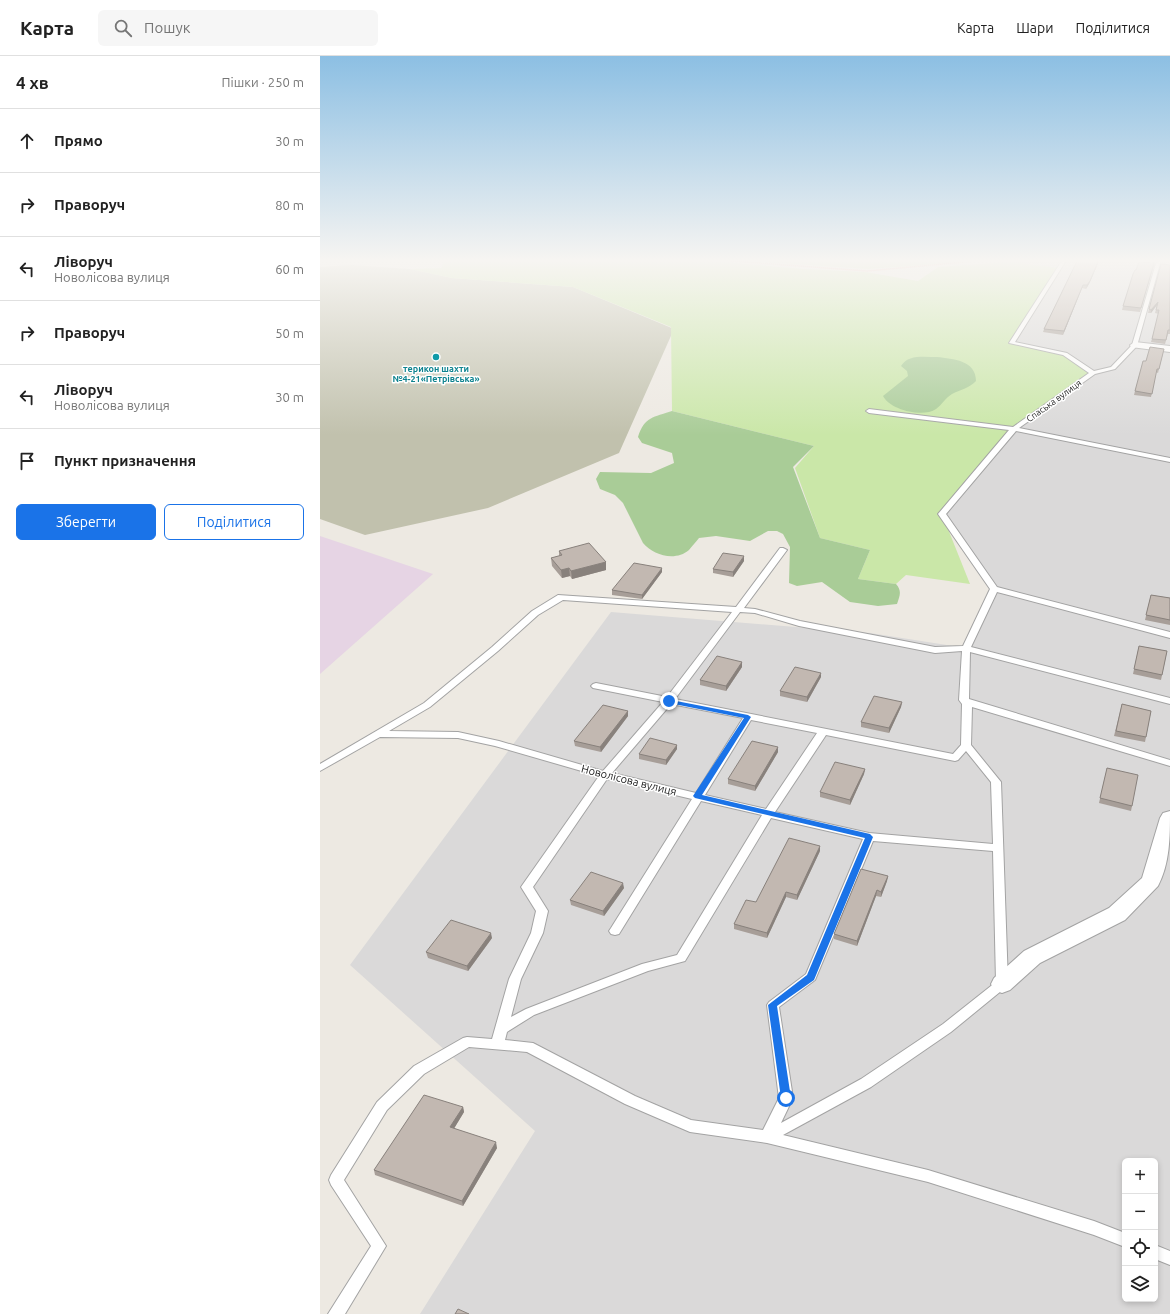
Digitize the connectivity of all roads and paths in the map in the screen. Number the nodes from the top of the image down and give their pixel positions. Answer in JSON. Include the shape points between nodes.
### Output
{"nodes":[{"id":1,"x":1028,"y":318,"type":"edge"},
{"id":2,"x":1143,"y":318,"type":"edge"},
{"id":3,"x":1136,"y":345,"type":"junction"},
{"id":4,"x":1170,"y":349,"type":"edge"},
{"id":5,"x":1093,"y":373,"type":"junction"},
{"id":6,"x":869,"y":411,"type":"dead end"},
{"id":7,"x":1014,"y":429,"type":"junction"},
{"id":8,"x":1170,"y":460,"type":"edge"},
{"id":9,"x":783,"y":550,"type":"dead end"},
{"id":10,"x":994,"y":589,"type":"junction"},
{"id":11,"x":1170,"y":635,"type":"edge"},
{"id":12,"x":966,"y":648,"type":"junction"},
{"id":13,"x":596,"y":686,"type":"dead end"},
{"id":14,"x":669,"y":701,"type":"junction"},
{"id":15,"x":1170,"y":701,"type":"edge"},
{"id":16,"x":967,"y":703,"type":"junction"},
{"id":17,"x":748,"y":717,"type":"junction"},
{"id":18,"x":823,"y":732,"type":"junction"},
{"id":19,"x":378,"y":734,"type":"junction"},
{"id":20,"x":966,"y":745,"type":"junction"},
{"id":21,"x":1170,"y":762,"type":"edge"},
{"id":22,"x":320,"y":768,"type":"edge"},
{"id":23,"x":605,"y":775,"type":"junction"},
{"id":24,"x":697,"y":796,"type":"junction"},
{"id":25,"x":769,"y":813,"type":"junction"},
{"id":26,"x":1170,"y":818,"type":"edge"},
{"id":27,"x":870,"y":837,"type":"junction"},
{"id":28,"x":999,"y":848,"type":"junction"},
{"id":29,"x":615,"y":931,"type":"dead end"},
{"id":30,"x":1002,"y":984,"type":"junction"},
{"id":31,"x":502,"y":1029,"type":"junction"},
{"id":32,"x":497,"y":1044,"type":"junction"},
{"id":33,"x":767,"y":1137,"type":"junction"},
{"id":34,"x":1122,"y":1239,"type":"edge"},
{"id":35,"x":1158,"y":1253,"type":"edge"},
{"id":36,"x":1170,"y":1258,"type":"edge"},
{"id":37,"x":336,"y":1314,"type":"edge"}],
"edges":[{"from":1,"to":5,"type":"lane","name":"Спаська вулиця","via":[[1012,343],[1065,354]]},
{"from":2,"to":3,"type":"lane","name":"Спаська вулиця"},
{"from":3,"to":4,"type":"street"},
{"from":3,"to":5,"type":"lane","name":"Спаська вулиця","via":[[1113,368]]},
{"from":5,"to":7,"type":"lane","name":"Спаська вулиця"},
{"from":6,"to":7,"type":"lane"},
{"from":7,"to":8,"type":"lane"},
{"from":7,"to":10,"type":"lane","name":"Спаська вулиця","via":[[942,514]]},
{"from":9,"to":14,"type":"lane"},
{"from":10,"to":11,"type":"lane"},
{"from":10,"to":12,"type":"lane"},
{"from":12,"to":15,"type":"lane"},
{"from":12,"to":16,"type":"lane","via":[[964,700]]},
{"from":12,"to":19,"type":"lane","via":[[935,650],[799,623],[755,610],[561,597],[535,613],[427,705]]},
{"from":13,"to":14,"type":"lane"},
{"from":14,"to":17,"type":"lane"},
{"from":14,"to":23,"type":"lane"},
{"from":16,"to":20,"type":"lane"},
{"from":16,"to":21,"type":"lane"},
{"from":17,"to":18,"type":"lane"},
{"from":17,"to":24,"type":"lane"},
{"from":18,"to":20,"type":"lane","via":[[954,758]]},
{"from":18,"to":25,"type":"lane"},
{"from":19,"to":22,"type":"lane"},
{"from":19,"to":23,"type":"lane","name":"Новолісова вулиця","via":[[458,735],[496,743]]},
{"from":20,"to":28,"type":"lane","via":[[996,782]]},
{"from":23,"to":24,"type":"lane","name":"Новолісова вулиця"},
{"from":23,"to":31,"type":"lane","via":[[527,887],[542,911],[537,933],[515,979]]},
{"from":24,"to":25,"type":"lane","name":"Новолісова вулиця"},
{"from":24,"to":29,"type":"lane"},
{"from":25,"to":27,"type":"lane","name":"Новолісова вулиця"},
{"from":25,"to":31,"type":"lane","via":[[681,958],[646,967],[530,1012]]},
{"from":26,"to":30,"type":"street","via":[[1151,881],[1117,914],[1032,957]]},
{"from":27,"to":28,"type":"lane","name":"Новолісова вулиця"},
{"from":27,"to":33,"type":"lane","via":[[811,977],[773,1005],[786,1098]]},
{"from":28,"to":30,"type":"lane"},
{"from":30,"to":33,"type":"lane","via":[[947,1028],[866,1083]]},
{"from":31,"to":32,"type":"lane"},
{"from":32,"to":33,"type":"lane","via":[[529,1048],[630,1100],[690,1126]]},
{"from":32,"to":37,"type":"lane","via":[[467,1042],[419,1070],[382,1106],[336,1180],[379,1246]]},
{"from":33,"to":34,"type":"lane","via":[[928,1176]]},
{"from":35,"to":36,"type":"lane"}]}
